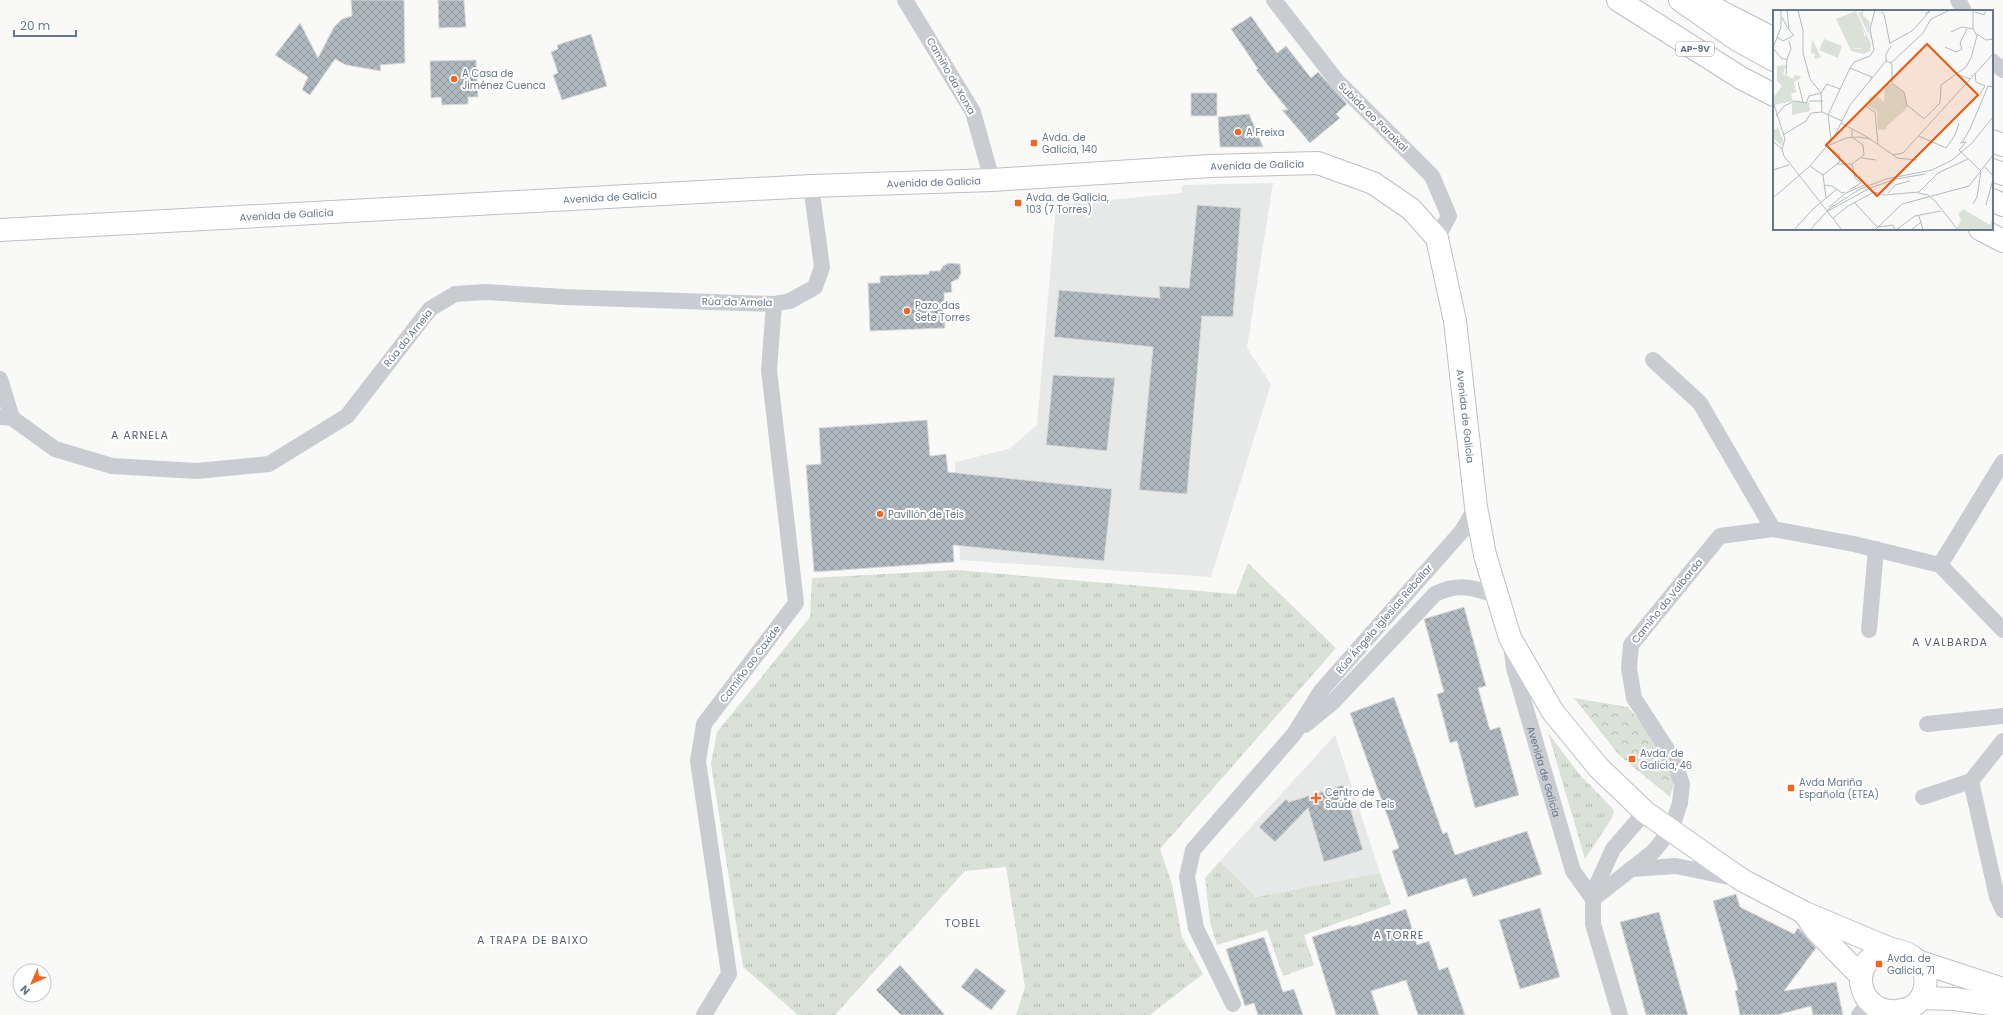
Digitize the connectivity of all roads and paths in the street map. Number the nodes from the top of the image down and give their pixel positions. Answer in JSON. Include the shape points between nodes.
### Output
{"nodes":[{"id":1,"x":905,"y":0,"type":"edge"},
{"id":2,"x":1274,"y":0,"type":"edge"},
{"id":3,"x":1618,"y":0,"type":"edge"},
{"id":4,"x":1680,"y":0,"type":"edge"},
{"id":5,"x":1699,"y":0,"type":"edge"},
{"id":6,"x":1958,"y":0,"type":"edge"},
{"id":7,"x":1963,"y":10,"type":"edge"},
{"id":8,"x":1773,"y":38,"type":"edge"},
{"id":9,"x":1773,"y":59,"type":"edge"},
{"id":10,"x":1993,"y":63,"type":"edge"},
{"id":11,"x":2003,"y":70,"type":"edge"},
{"id":12,"x":1741,"y":78,"type":"junction"},
{"id":13,"x":1773,"y":94,"type":"edge"},
{"id":14,"x":1773,"y":102,"type":"edge"},
{"id":15,"x":1993,"y":141,"type":"edge"},
{"id":16,"x":2003,"y":145,"type":"edge"},
{"id":17,"x":1993,"y":170,"type":"edge"},
{"id":18,"x":2003,"y":174,"type":"edge"},
{"id":19,"x":992,"y":180,"type":"junction"},
{"id":20,"x":811,"y":186,"type":"junction"},
{"id":21,"x":1993,"y":200,"type":"edge"},
{"id":22,"x":2003,"y":205,"type":"edge"},
{"id":23,"x":0,"y":230,"type":"edge"},
{"id":24,"x":1982,"y":230,"type":"edge"},
{"id":25,"x":1437,"y":238,"type":"junction"},
{"id":26,"x":2003,"y":241,"type":"edge"},
{"id":27,"x":774,"y":304,"type":"junction"},
{"id":28,"x":1653,"y":360,"type":"dead end"},
{"id":29,"x":0,"y":379,"type":"edge"},
{"id":30,"x":6,"y":417,"type":"edge"},
{"id":31,"x":2003,"y":462,"type":"edge"},
{"id":32,"x":1476,"y":507,"type":"junction"},
{"id":33,"x":1773,"y":529,"type":"junction"},
{"id":34,"x":1876,"y":549,"type":"junction"},
{"id":35,"x":1940,"y":565,"type":"junction"},
{"id":36,"x":1497,"y":596,"type":"junction"},
{"id":37,"x":1869,"y":630,"type":"dead end"},
{"id":38,"x":2003,"y":630,"type":"edge"},
{"id":39,"x":1510,"y":638,"type":"junction"},
{"id":40,"x":2003,"y":716,"type":"edge"},
{"id":41,"x":1927,"y":724,"type":"dead end"},
{"id":42,"x":1294,"y":734,"type":"junction"},
{"id":43,"x":2003,"y":741,"type":"edge"},
{"id":44,"x":1970,"y":781,"type":"junction"},
{"id":45,"x":1923,"y":797,"type":"dead end"},
{"id":46,"x":1645,"y":812,"type":"junction"},
{"id":47,"x":1671,"y":830,"type":"junction"},
{"id":48,"x":1631,"y":869,"type":"junction"},
{"id":49,"x":1742,"y":880,"type":"junction"},
{"id":50,"x":1593,"y":899,"type":"junction"},
{"id":51,"x":2003,"y":910,"type":"edge"},
{"id":52,"x":1805,"y":913,"type":"junction"},
{"id":53,"x":1891,"y":949,"type":"junction"},
{"id":54,"x":1920,"y":962,"type":"junction"},
{"id":55,"x":1860,"y":975,"type":"junction"},
{"id":56,"x":2003,"y":989,"type":"edge"},
{"id":57,"x":1921,"y":998,"type":"junction"},
{"id":58,"x":1233,"y":1004,"type":"dead end"},
{"id":59,"x":2003,"y":1004,"type":"edge"},
{"id":60,"x":1871,"y":1010,"type":"edge"},
{"id":61,"x":1900,"y":1013,"type":"edge"},
{"id":62,"x":704,"y":1015,"type":"edge"},
{"id":63,"x":1620,"y":1015,"type":"edge"}],
"edges":[{"from":1,"to":19,"type":"street","name":"Camiño da Xorxa","via":[[973,112]]},
{"from":2,"to":25,"type":"street","name":"Subida ao Paraixal","via":[[1337,82],[1432,176],[1449,216]]},
{"from":3,"to":12,"type":"main road","number":"AP-9V"},
{"from":4,"to":9,"type":"main road","via":[[1736,39]]},
{"from":5,"to":8,"type":"main road"},
{"from":6,"to":7,"type":"street"},
{"from":10,"to":11,"type":"street"},
{"from":12,"to":13,"type":"main road","number":"AP-9V"},
{"from":12,"to":14,"type":"main road","number":"AP-9V"},
{"from":15,"to":16,"type":"main road"},
{"from":17,"to":18,"type":"main road"},
{"from":19,"to":20,"type":"main road","name":"Avenida de Galicia"},
{"from":19,"to":25,"type":"main road","name":"Avenida de Galicia","via":[[1210,166],[1318,163],[1373,183],[1412,209]]},
{"from":20,"to":23,"type":"main road","name":"Avenida de Galicia"},
{"from":20,"to":27,"type":"street","name":"Rúa da Arnela","via":[[822,267],[815,287],[790,301]]},
{"from":21,"to":22,"type":"main road"},
{"from":24,"to":26,"type":"main road"},
{"from":25,"to":32,"type":"main road","name":"Avenida de Galicia","via":[[1455,321]]},
{"from":27,"to":30,"type":"street","name":"Rúa da Arnela","via":[[485,292],[455,294],[430,309],[347,416],[269,464],[197,470],[112,466],[55,449]]},
{"from":27,"to":62,"type":"street","name":"Camiño ao Caxide","via":[[769,370],[796,603],[704,724],[698,761],[730,974]]},
{"from":28,"to":33,"type":"street","via":[[1700,403]]},
{"from":29,"to":30,"type":"street","name":"Rúa da Arnela"},
{"from":31,"to":35,"type":"street"},
{"from":32,"to":36,"type":"main road","name":"Avenida de Galicia","via":[[1485,555]]},
{"from":32,"to":42,"type":"street","name":"Rúa Ángela Iglesias Rebollar","via":[[1462,531],[1322,691]]},
{"from":33,"to":34,"type":"street","name":"Camiño da Valbarda"},
{"from":33,"to":47,"type":"street","name":"Camiño da Valbarda","via":[[1720,536],[1631,646],[1629,668],[1634,698],[1674,760],[1682,784],[1680,803]]},
{"from":34,"to":35,"type":"street","name":"Camiño da Valbarda"},
{"from":34,"to":37,"type":"street"},
{"from":35,"to":38,"type":"street"},
{"from":36,"to":39,"type":"main road","name":"Avenida de Galicia"},
{"from":36,"to":42,"type":"street","name":"Rúa Ángela Iglesias Rebollar","via":[[1477,588],[1460,587],[1445,589],[1435,594],[1333,702]]},
{"from":39,"to":46,"type":"main road","name":"Avenida de Galicia","via":[[1553,712],[1599,768]]},
{"from":39,"to":50,"type":"street","name":"Avenida de Galicia","via":[[1514,668],[1573,871]]},
{"from":40,"to":41,"type":"street"},
{"from":42,"to":58,"type":"street","name":"Rúa Ángela Iglesias Rebollar","via":[[1193,850],[1187,877],[1196,928]]},
{"from":43,"to":44,"type":"street"},
{"from":44,"to":45,"type":"street"},
{"from":44,"to":51,"type":"street","via":[[1997,897]]},
{"from":46,"to":47,"type":"main road","name":"Avenida de Galicia"},
{"from":46,"to":50,"type":"street","via":[[1613,849]]},
{"from":47,"to":48,"type":"street","via":[[1652,852]]},
{"from":47,"to":49,"type":"main road","name":"Avenida de Galicia"},
{"from":48,"to":49,"type":"street","name":"Avenida de Galicia","via":[[1676,866]]},
{"from":48,"to":50,"type":"street"},
{"from":49,"to":52,"type":"main road","name":"Avenida de Galicia"},
{"from":50,"to":63,"type":"street","via":[[1592,924]]},
{"from":52,"to":53,"type":"main road","name":"Avenida de Galicia"},
{"from":52,"to":55,"type":"main road","name":"Avenida de Galicia","via":[[1815,929]]},
{"from":53,"to":54,"type":"main road","via":[[1907,953]]},
{"from":53,"to":55,"type":"main road","via":[[1883,950],[1870,958]]},
{"from":54,"to":56,"type":"main road"},
{"from":54,"to":57,"type":"main road","via":[[1926,976],[1925,990]]},
{"from":55,"to":60,"type":"main road","via":[[1861,986]]},
{"from":57,"to":59,"type":"main road"},
{"from":57,"to":61,"type":"main road"},
{"from":60,"to":61,"type":"main road"}]}
